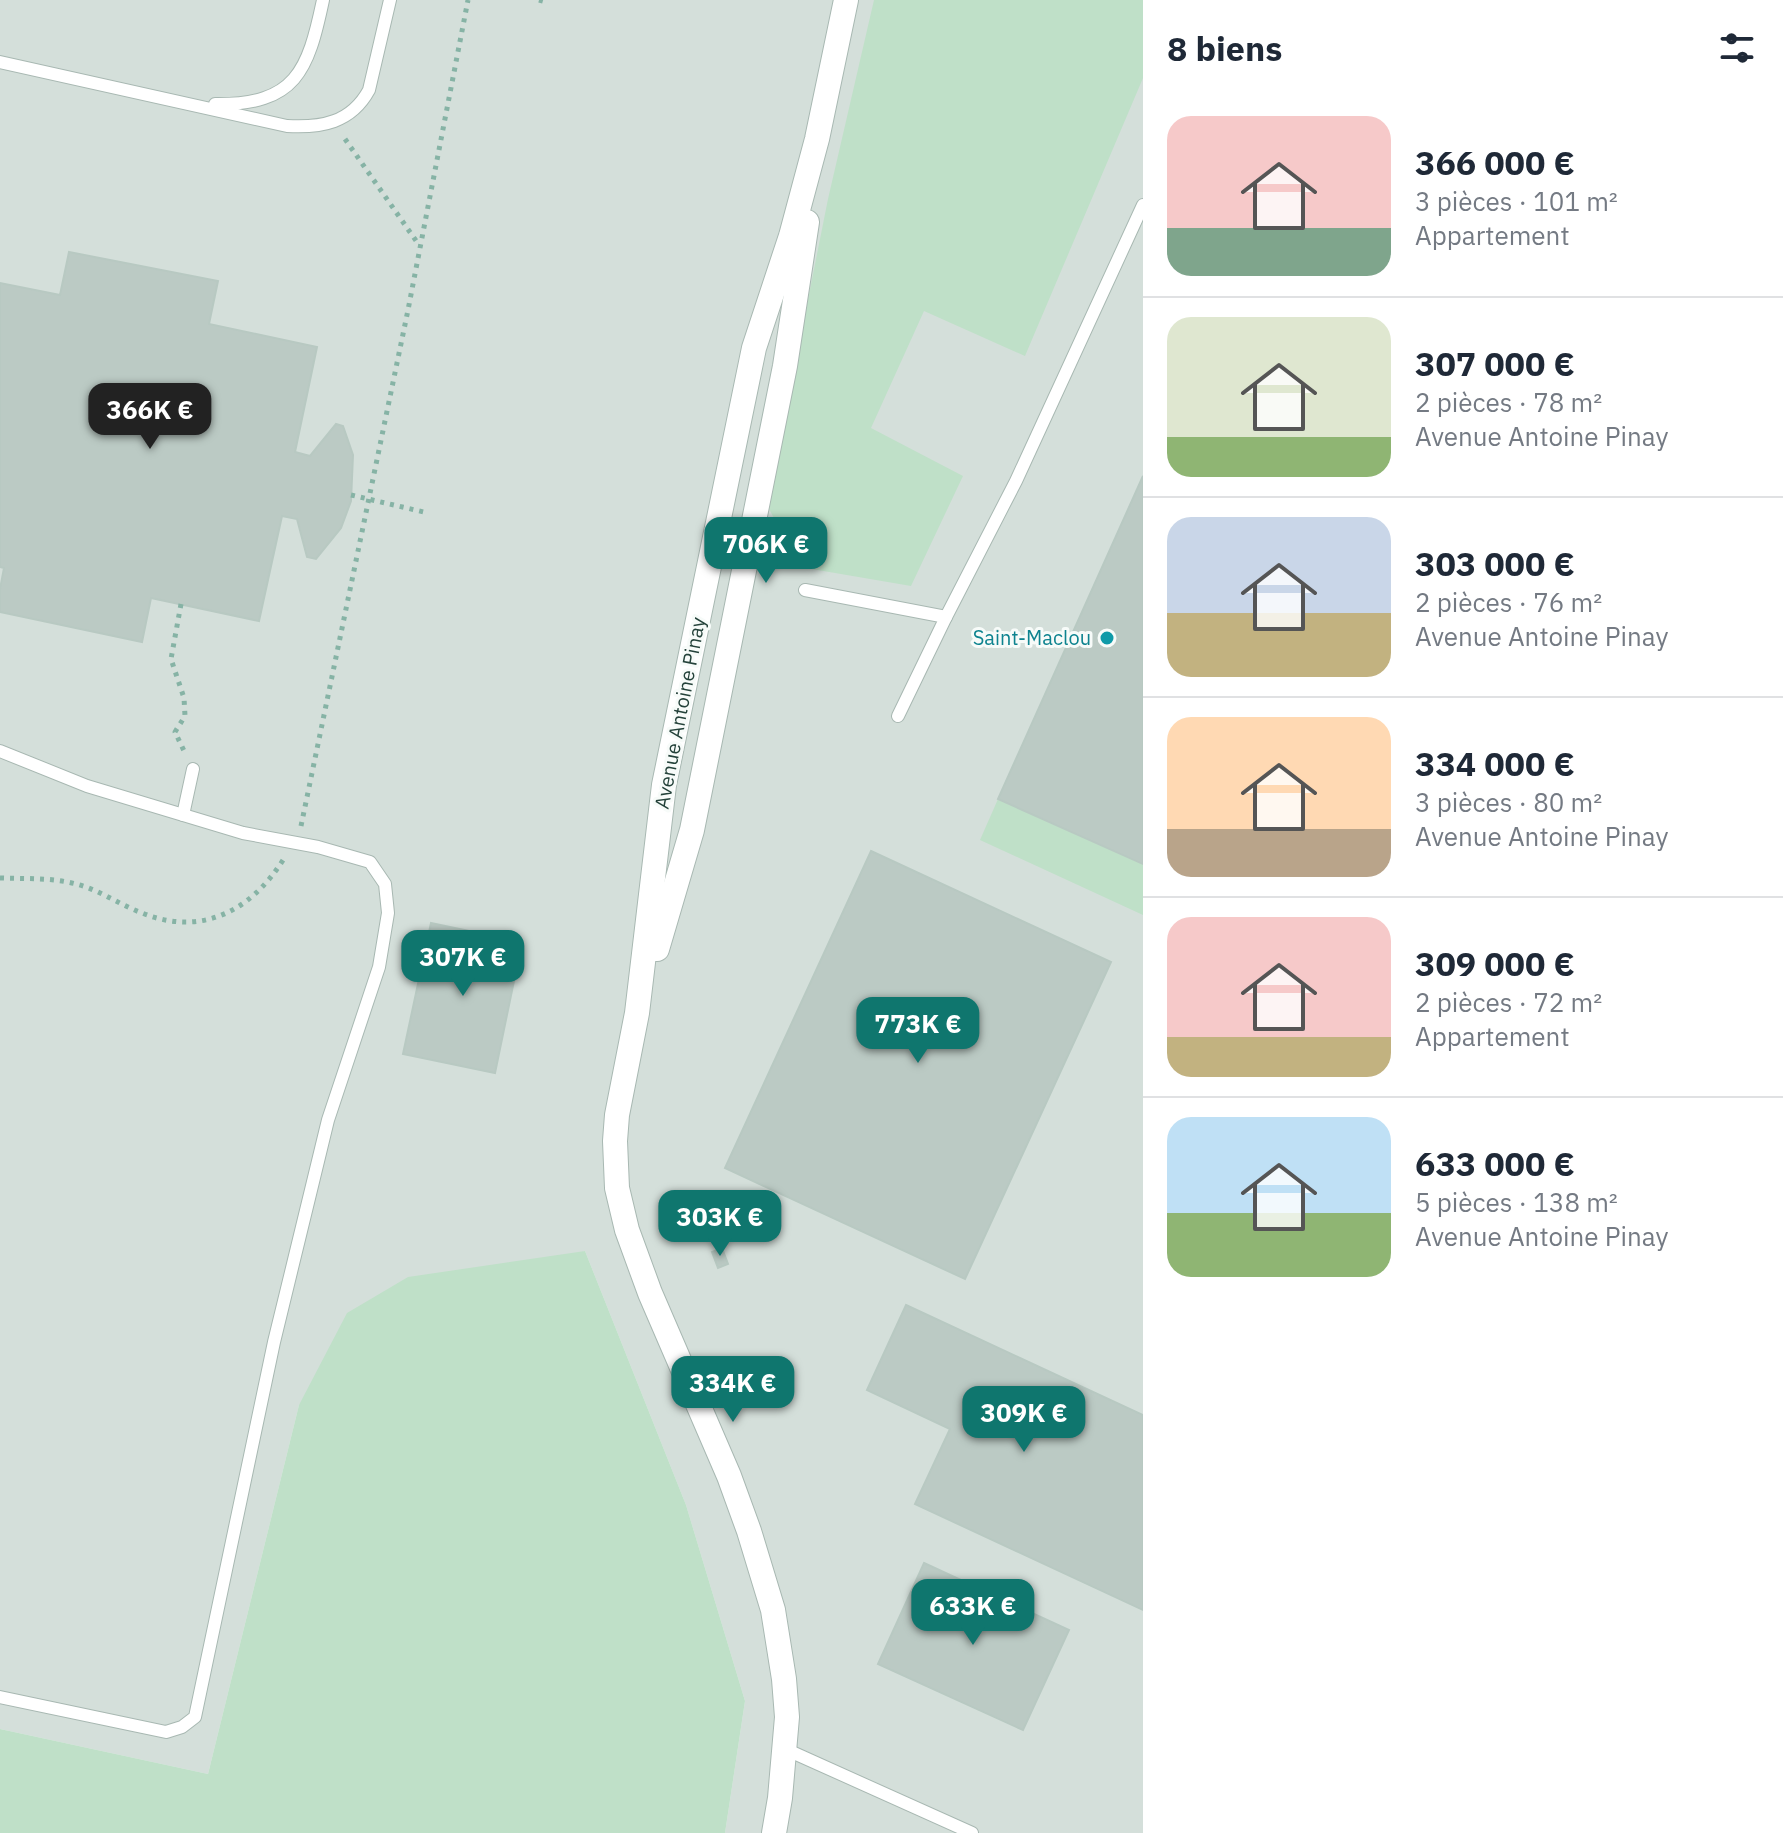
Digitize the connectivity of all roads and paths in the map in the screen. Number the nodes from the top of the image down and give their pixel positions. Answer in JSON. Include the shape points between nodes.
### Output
{"nodes":[{"id":1,"x":323,"y":0,"type":"edge"},
{"id":2,"x":390,"y":0,"type":"edge"},
{"id":3,"x":468,"y":0,"type":"edge"},
{"id":4,"x":846,"y":0,"type":"edge"},
{"id":5,"x":0,"y":62,"type":"edge"},
{"id":6,"x":188,"y":102,"type":"junction"},
{"id":7,"x":334,"y":123,"type":"junction"},
{"id":8,"x":817,"y":139,"type":"junction"},
{"id":9,"x":1143,"y":205,"type":"edge"},
{"id":10,"x":420,"y":246,"type":"junction"},
{"id":11,"x":351,"y":495,"type":"dead end"},
{"id":12,"x":369,"y":499,"type":"junction"},
{"id":13,"x":428,"y":513,"type":"dead end"},
{"id":14,"x":709,"y":570,"type":"junction"},
{"id":15,"x":743,"y":578,"type":"junction"},
{"id":16,"x":805,"y":590,"type":"dead end"},
{"id":17,"x":181,"y":604,"type":"dead end"},
{"id":18,"x":946,"y":617,"type":"junction"},
{"id":19,"x":898,"y":716,"type":"dead end"},
{"id":20,"x":0,"y":751,"type":"edge"},
{"id":21,"x":193,"y":769,"type":"joint"},
{"id":22,"x":183,"y":815,"type":"junction"},
{"id":23,"x":293,"y":843,"type":"junction"},
{"id":24,"x":0,"y":878,"type":"edge"},
{"id":25,"x":637,"y":1013,"type":"junction"},
{"id":26,"x":0,"y":1697,"type":"edge"},
{"id":27,"x":785,"y":1749,"type":"junction"},
{"id":28,"x":774,"y":1833,"type":"edge"},
{"id":29,"x":972,"y":1833,"type":"edge"}],
"edges":[{"from":1,"to":6,"type":"lane","via":[[316,35],[291,85],[245,102]]},
{"from":2,"to":7,"type":"lane","via":[[369,90],[362,103]]},
{"from":3,"to":10,"type":"path"},
{"from":4,"to":8,"type":"street","name":"Avenue Antoine Pinay"},
{"from":5,"to":6,"type":"lane"},
{"from":6,"to":7,"type":"lane","via":[[287,126]]},
{"from":7,"to":10,"type":"path"},
{"from":8,"to":14,"type":"street","name":"Avenue Antoine Pinay","via":[[754,348]]},
{"from":8,"to":15,"type":"street","name":"Avenue Antoine Pinay","via":[[785,366]]},
{"from":9,"to":18,"type":"lane","via":[[1016,481]]},
{"from":10,"to":12,"type":"path"},
{"from":11,"to":12,"type":"path"},
{"from":12,"to":13,"type":"path"},
{"from":12,"to":23,"type":"path","via":[[303,822]]},
{"from":14,"to":15,"type":"street"},
{"from":14,"to":25,"type":"street","name":"Avenue Antoine Pinay","via":[[662,798]]},
{"from":15,"to":25,"type":"street","name":"Avenue Antoine Pinay","via":[[687,851]]},
{"from":16,"to":18,"type":"lane"},
{"from":17,"to":21,"type":"path","via":[[171,659],[185,716],[175,732]]},
{"from":18,"to":19,"type":"lane"},
{"from":20,"to":22,"type":"lane","via":[[87,786]]},
{"from":21,"to":22,"type":"lane"},
{"from":22,"to":23,"type":"lane"},
{"from":23,"to":24,"type":"path","via":[[261,890],[228,914],[202,922],[170,922],[59,880]]},
{"from":23,"to":26,"type":"lane","via":[[370,862],[385,884],[388,913],[379,967],[328,1120],[274,1342],[195,1717],[166,1732]]},
{"from":25,"to":27,"type":"street","name":"Avenue Antoine Pinay","via":[[617,1115],[619,1197],[650,1293],[754,1546],[779,1643]]},
{"from":27,"to":28,"type":"street","name":"Avenue Antoine Pinay"},
{"from":27,"to":29,"type":"lane"}]}
